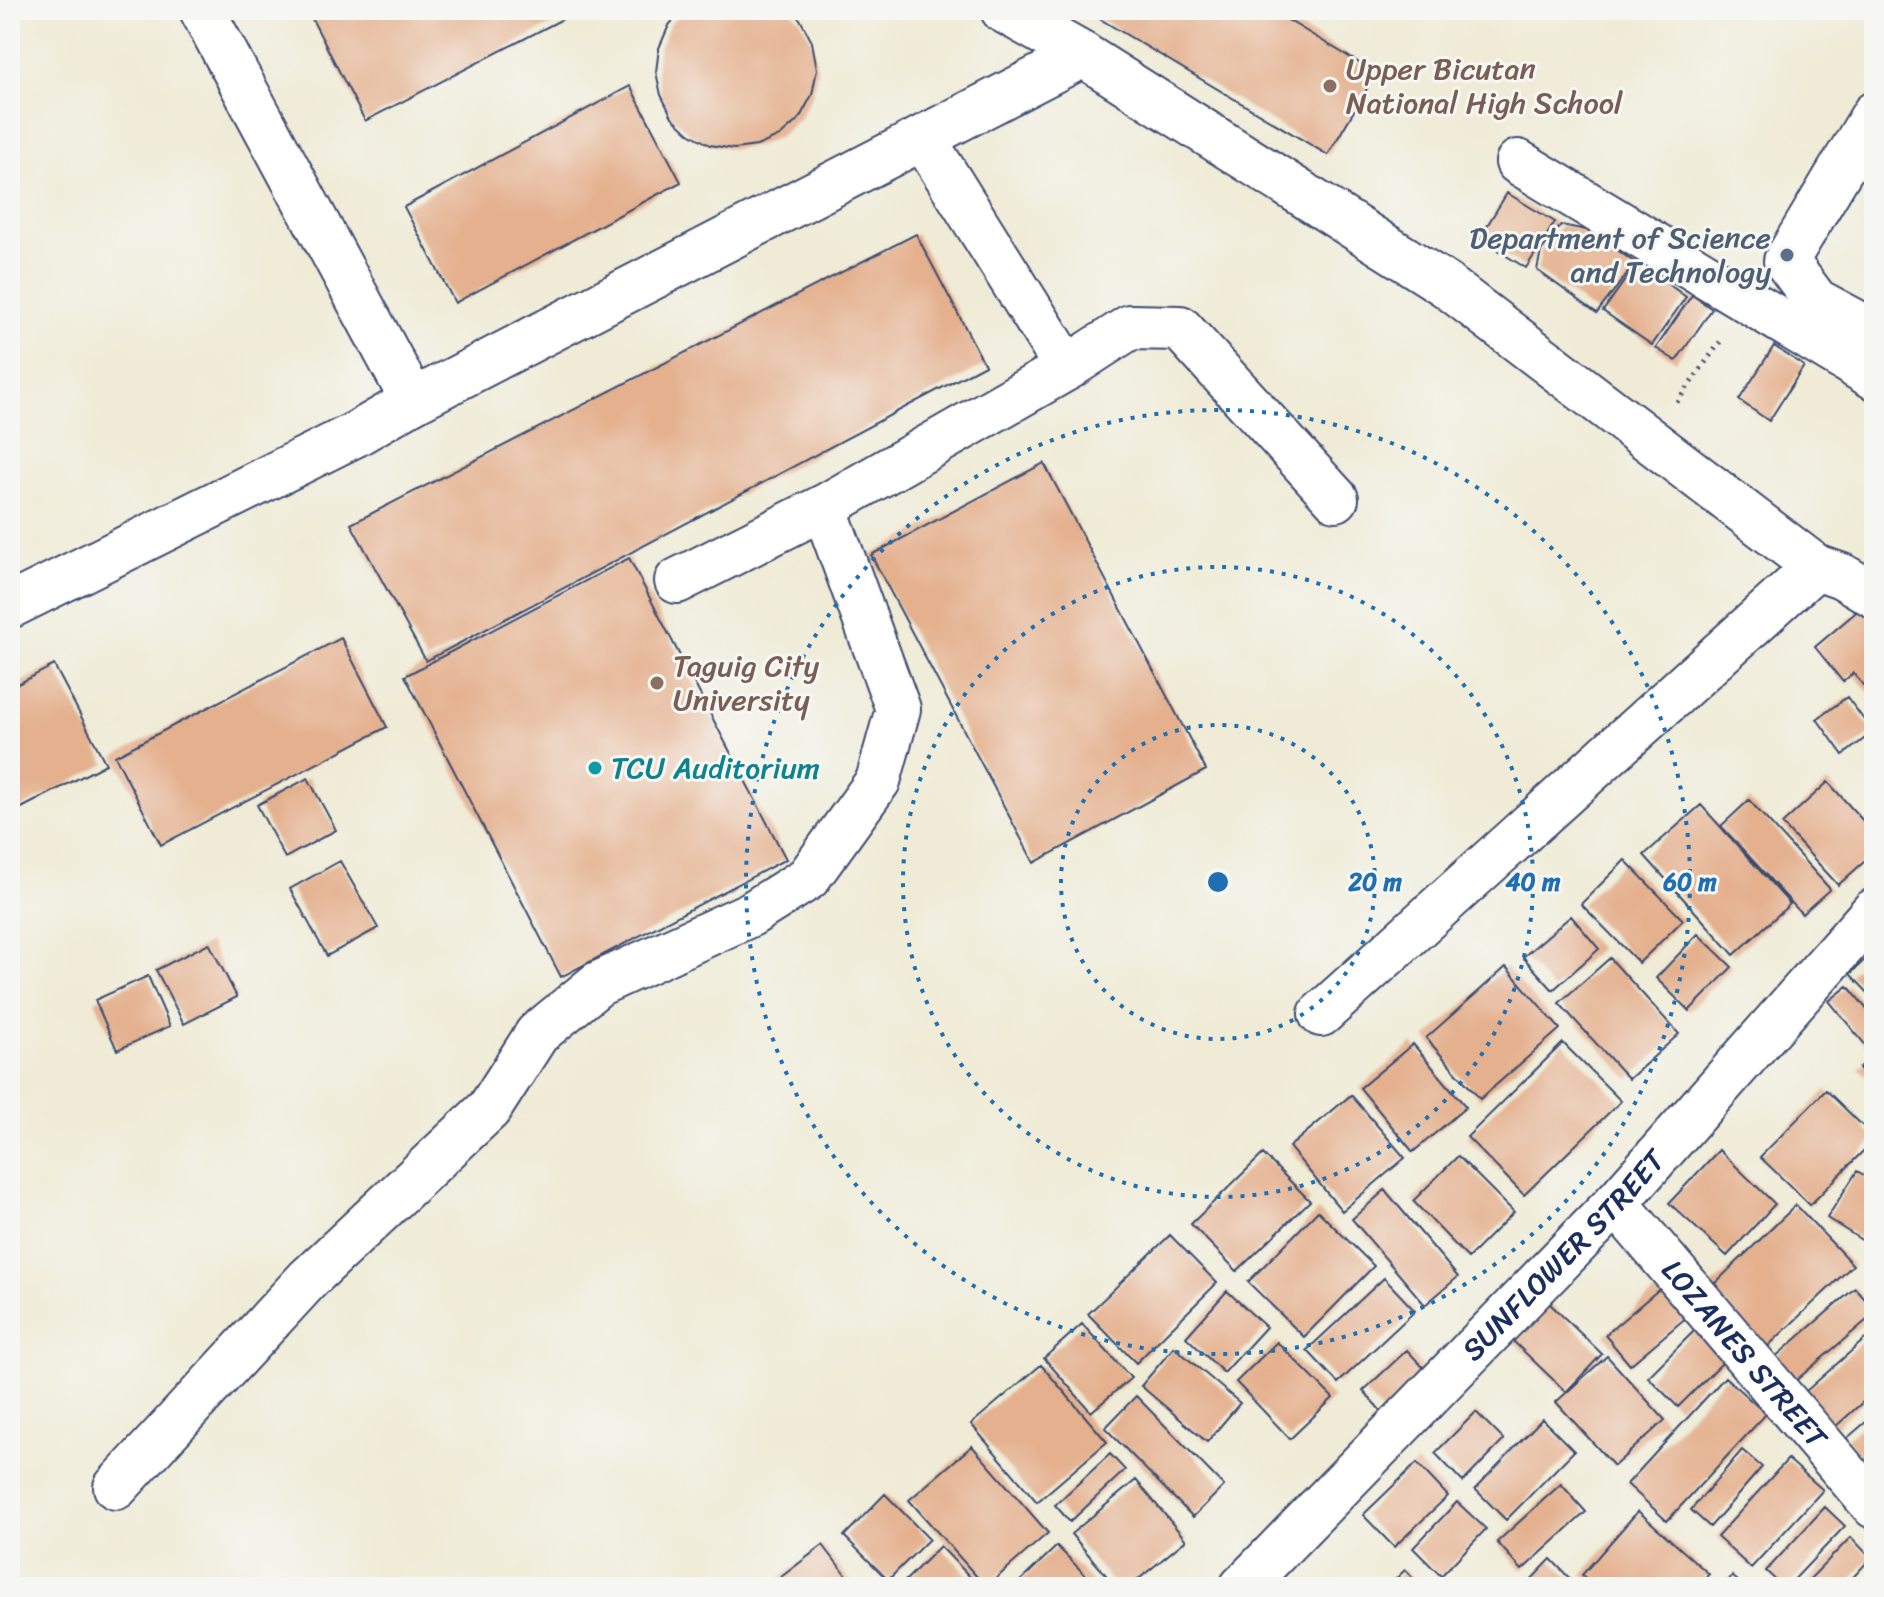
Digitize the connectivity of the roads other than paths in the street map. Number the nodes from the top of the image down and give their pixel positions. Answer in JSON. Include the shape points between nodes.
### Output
{"nodes":[{"id":1,"x":202,"y":10,"type":"edge"},
{"id":2,"x":1003,"y":10,"type":"edge"},
{"id":3,"x":1083,"y":55,"type":"junction"},
{"id":4,"x":1874,"y":114,"type":"edge"},
{"id":5,"x":923,"y":138,"type":"junction"},
{"id":6,"x":1518,"y":162,"type":"dead end"},
{"id":7,"x":1874,"y":332,"type":"edge"},
{"id":8,"x":1067,"y":368,"type":"junction"},
{"id":9,"x":1874,"y":377,"type":"edge"},
{"id":10,"x":413,"y":401,"type":"junction"},
{"id":11,"x":1336,"y":499,"type":"dead end"},
{"id":12,"x":824,"y":507,"type":"junction"},
{"id":13,"x":1816,"y":567,"type":"junction"},
{"id":14,"x":677,"y":581,"type":"dead end"},
{"id":15,"x":14,"y":595,"type":"edge"},
{"id":16,"x":1874,"y":595,"type":"edge"},
{"id":17,"x":1874,"y":911,"type":"edge"},
{"id":18,"x":1321,"y":1014,"type":"dead end"},
{"id":19,"x":1616,"y":1203,"type":"junction"},
{"id":20,"x":116,"y":1487,"type":"dead end"},
{"id":21,"x":1874,"y":1506,"type":"edge"},
{"id":22,"x":1242,"y":1587,"type":"edge"}],
"edges":[{"from":1,"to":10,"type":"street"},
{"from":2,"to":3,"type":"street"},
{"from":3,"to":5,"type":"street"},
{"from":3,"to":13,"type":"street","via":[[1446,285]]},
{"from":4,"to":7,"type":"street","via":[[1786,261],[1816,301]]},
{"from":5,"to":8,"type":"street"},
{"from":5,"to":10,"type":"street"},
{"from":6,"to":9,"type":"street"},
{"from":8,"to":11,"type":"street","via":[[1130,327],[1180,328]]},
{"from":8,"to":12,"type":"street"},
{"from":10,"to":15,"type":"street","via":[[342,441]]},
{"from":12,"to":14,"type":"street"},
{"from":12,"to":20,"type":"street","via":[[898,709],[878,781],[861,805],[808,878],[751,914],[598,984],[537,1034],[489,1109],[308,1279]]},
{"from":13,"to":16,"type":"street"},
{"from":13,"to":18,"type":"street"},
{"from":17,"to":19,"type":"street","name":"SUNFLOWER STREET"},
{"from":19,"to":21,"type":"street","name":"LOZANES STREET"},
{"from":19,"to":22,"type":"street","name":"SUNFLOWER STREET"}]}
